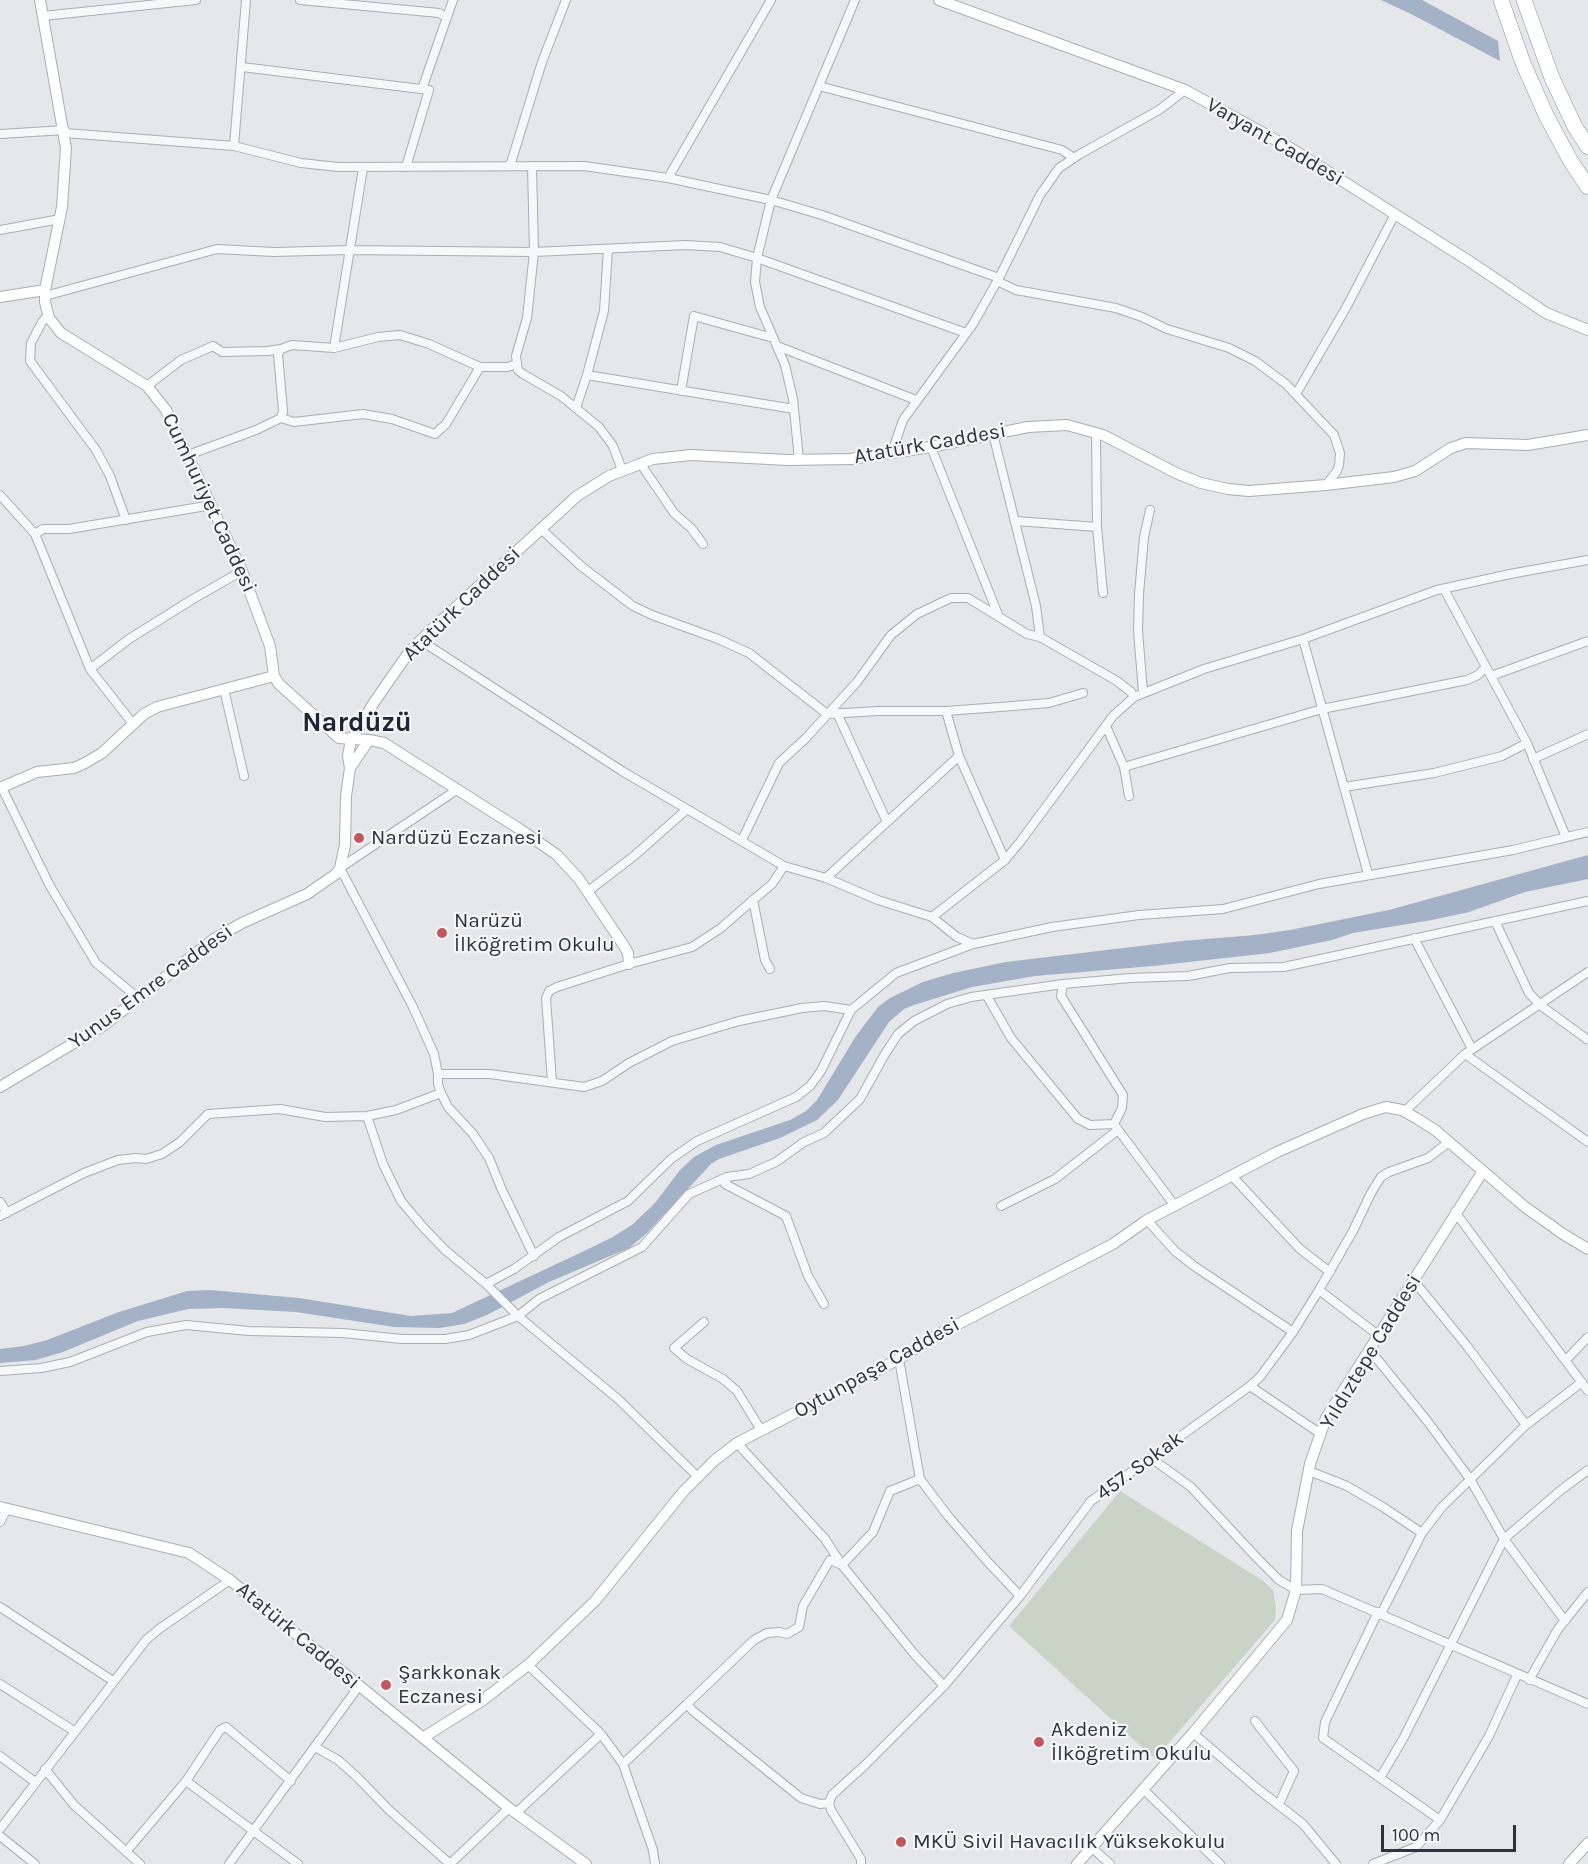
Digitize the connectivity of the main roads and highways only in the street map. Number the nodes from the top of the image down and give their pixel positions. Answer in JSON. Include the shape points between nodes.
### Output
{"nodes":[{"id":1,"x":1500,"y":0,"type":"edge"},
{"id":2,"x":1524,"y":0,"type":"edge"},
{"id":3,"x":1588,"y":147,"type":"edge"},
{"id":4,"x":1588,"y":187,"type":"edge"}],
"edges":[{"from":1,"to":4,"type":"highway","via":[[1546,115]]},
{"from":2,"to":3,"type":"highway","via":[[1552,78]]}]}
